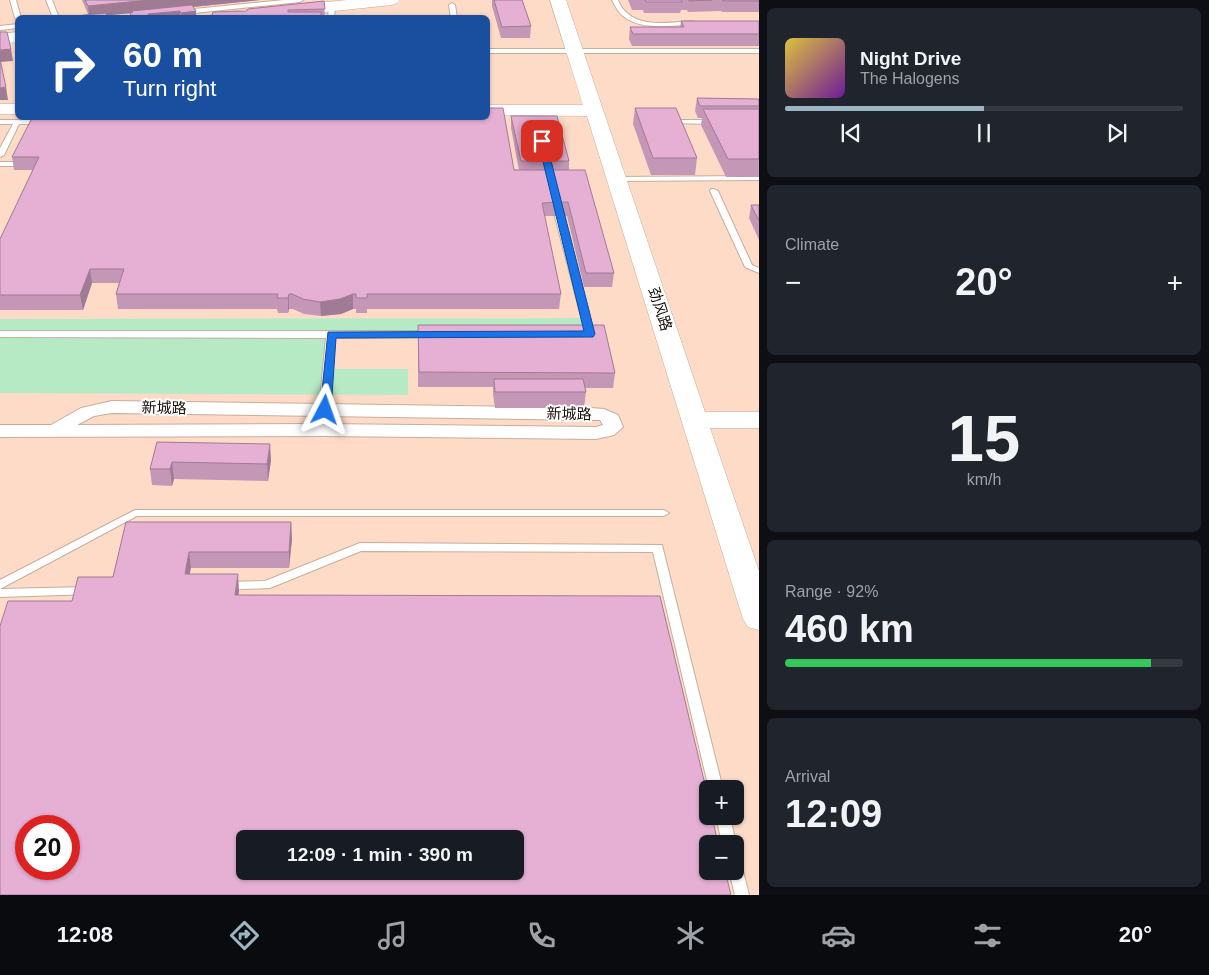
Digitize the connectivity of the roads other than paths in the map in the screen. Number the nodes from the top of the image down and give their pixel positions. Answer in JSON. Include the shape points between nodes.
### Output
{"nodes":[{"id":1,"x":13,"y":0,"type":"edge"},
{"id":2,"x":49,"y":0,"type":"edge"},
{"id":3,"x":300,"y":0,"type":"edge"},
{"id":4,"x":392,"y":0,"type":"edge"},
{"id":5,"x":558,"y":0,"type":"edge"},
{"id":6,"x":568,"y":0,"type":"edge"},
{"id":7,"x":615,"y":0,"type":"edge"},
{"id":8,"x":452,"y":5,"type":"dead end"},
{"id":9,"x":331,"y":12,"type":"edge"},
{"id":10,"x":174,"y":13,"type":"edge"},
{"id":11,"x":17,"y":15,"type":"edge"},
{"id":12,"x":55,"y":15,"type":"edge"},
{"id":13,"x":274,"y":15,"type":"edge"},
{"id":14,"x":454,"y":15,"type":"edge"},
{"id":15,"x":701,"y":23,"type":"edge"},
{"id":16,"x":15,"y":26,"type":"edge"},
{"id":17,"x":0,"y":28,"type":"edge"},
{"id":18,"x":15,"y":37,"type":"edge"},
{"id":19,"x":0,"y":39,"type":"edge"},
{"id":20,"x":490,"y":50,"type":"edge"},
{"id":21,"x":578,"y":51,"type":"junction"},
{"id":22,"x":759,"y":51,"type":"edge"},
{"id":23,"x":0,"y":109,"type":"edge"},
{"id":24,"x":490,"y":110,"type":"edge"},
{"id":25,"x":594,"y":111,"type":"junction"},
{"id":26,"x":15,"y":115,"type":"edge"},
{"id":27,"x":15,"y":117,"type":"edge"},
{"id":28,"x":15,"y":120,"type":"edge"},
{"id":29,"x":42,"y":120,"type":"edge"},
{"id":30,"x":0,"y":122,"type":"edge"},
{"id":31,"x":55,"y":122,"type":"edge"},
{"id":32,"x":664,"y":122,"type":"edge"},
{"id":33,"x":721,"y":122,"type":"edge"},
{"id":34,"x":0,"y":155,"type":"edge"},
{"id":35,"x":0,"y":164,"type":"edge"},
{"id":36,"x":38,"y":164,"type":"edge"},
{"id":37,"x":759,"y":178,"type":"edge"},
{"id":38,"x":622,"y":179,"type":"junction"},
{"id":39,"x":714,"y":190,"type":"dead end"},
{"id":40,"x":555,"y":199,"type":"edge"},
{"id":41,"x":759,"y":271,"type":"edge"},
{"id":42,"x":0,"y":334,"type":"edge"},
{"id":43,"x":331,"y":334,"type":"junction"},
{"id":44,"x":441,"y":334,"type":"edge"},
{"id":45,"x":580,"y":334,"type":"edge"},
{"id":46,"x":325,"y":410,"type":"junction"},
{"id":47,"x":759,"y":420,"type":"edge"},
{"id":48,"x":704,"y":426,"type":"junction"},
{"id":49,"x":322,"y":430,"type":"junction"},
{"id":50,"x":0,"y":431,"type":"edge"},
{"id":51,"x":54,"y":432,"type":"junction"},
{"id":52,"x":759,"y":432,"type":"edge"},
{"id":53,"x":664,"y":513,"type":"dead end"},
{"id":54,"x":759,"y":570,"type":"edge"},
{"id":55,"x":0,"y":585,"type":"edge"},
{"id":56,"x":216,"y":587,"type":"edge"},
{"id":57,"x":98,"y":590,"type":"edge"},
{"id":58,"x":0,"y":593,"type":"edge"},
{"id":59,"x":759,"y":620,"type":"edge"},
{"id":60,"x":714,"y":780,"type":"edge"},
{"id":61,"x":738,"y":880,"type":"edge"},
{"id":62,"x":742,"y":895,"type":"edge"}],
"edges":[{"from":1,"to":11,"type":"lane"},
{"from":2,"to":12,"type":"lane"},
{"from":3,"to":10,"type":"lane"},
{"from":4,"to":9,"type":"street"},
{"from":5,"to":21,"type":"street","name":"劲风路"},
{"from":6,"to":21,"type":"street","name":"劲风路"},
{"from":7,"to":15,"type":"lane","via":[[622,13],[630,18],[653,23]]},
{"from":8,"to":14,"type":"lane"},
{"from":9,"to":13,"type":"street"},
{"from":16,"to":17,"type":"lane"},
{"from":18,"to":19,"type":"street"},
{"from":20,"to":21,"type":"lane"},
{"from":21,"to":22,"type":"lane"},
{"from":21,"to":25,"type":"street","name":"劲风路"},
{"from":21,"to":38,"type":"street","name":"劲风路"},
{"from":23,"to":26,"type":"street"},
{"from":24,"to":25,"type":"street"},
{"from":25,"to":38,"type":"street","name":"劲风路"},
{"from":27,"to":30,"type":"lane"},
{"from":28,"to":34,"type":"lane"},
{"from":29,"to":31,"type":"lane"},
{"from":32,"to":33,"type":"lane"},
{"from":35,"to":36,"type":"lane"},
{"from":37,"to":38,"type":"lane"},
{"from":38,"to":48,"type":"street","name":"劲风路"},
{"from":39,"to":41,"type":"lane","via":[[749,267]]},
{"from":40,"to":45,"type":"lane","via":[[590,334]]},
{"from":42,"to":43,"type":"lane"},
{"from":43,"to":44,"type":"lane"},
{"from":43,"to":46,"type":"lane"},
{"from":46,"to":49,"type":"lane"},
{"from":46,"to":49,"type":"street","name":"新城路","via":[[591,414],[611,419],[613,428],[596,433]]},
{"from":46,"to":51,"type":"street","name":"新城路","via":[[112,407],[80,413]]},
{"from":47,"to":48,"type":"street"},
{"from":48,"to":52,"type":"street"},
{"from":48,"to":54,"type":"street","name":"劲风路"},
{"from":48,"to":59,"type":"street","name":"劲风路"},
{"from":49,"to":51,"type":"street","name":"新城路"},
{"from":50,"to":51,"type":"street","name":"新城路"},
{"from":53,"to":55,"type":"lane","via":[[135,513]]},
{"from":56,"to":60,"type":"lane","via":[[266,585],[360,547],[658,548]]},
{"from":57,"to":58,"type":"lane"},
{"from":61,"to":62,"type":"lane"}]}
